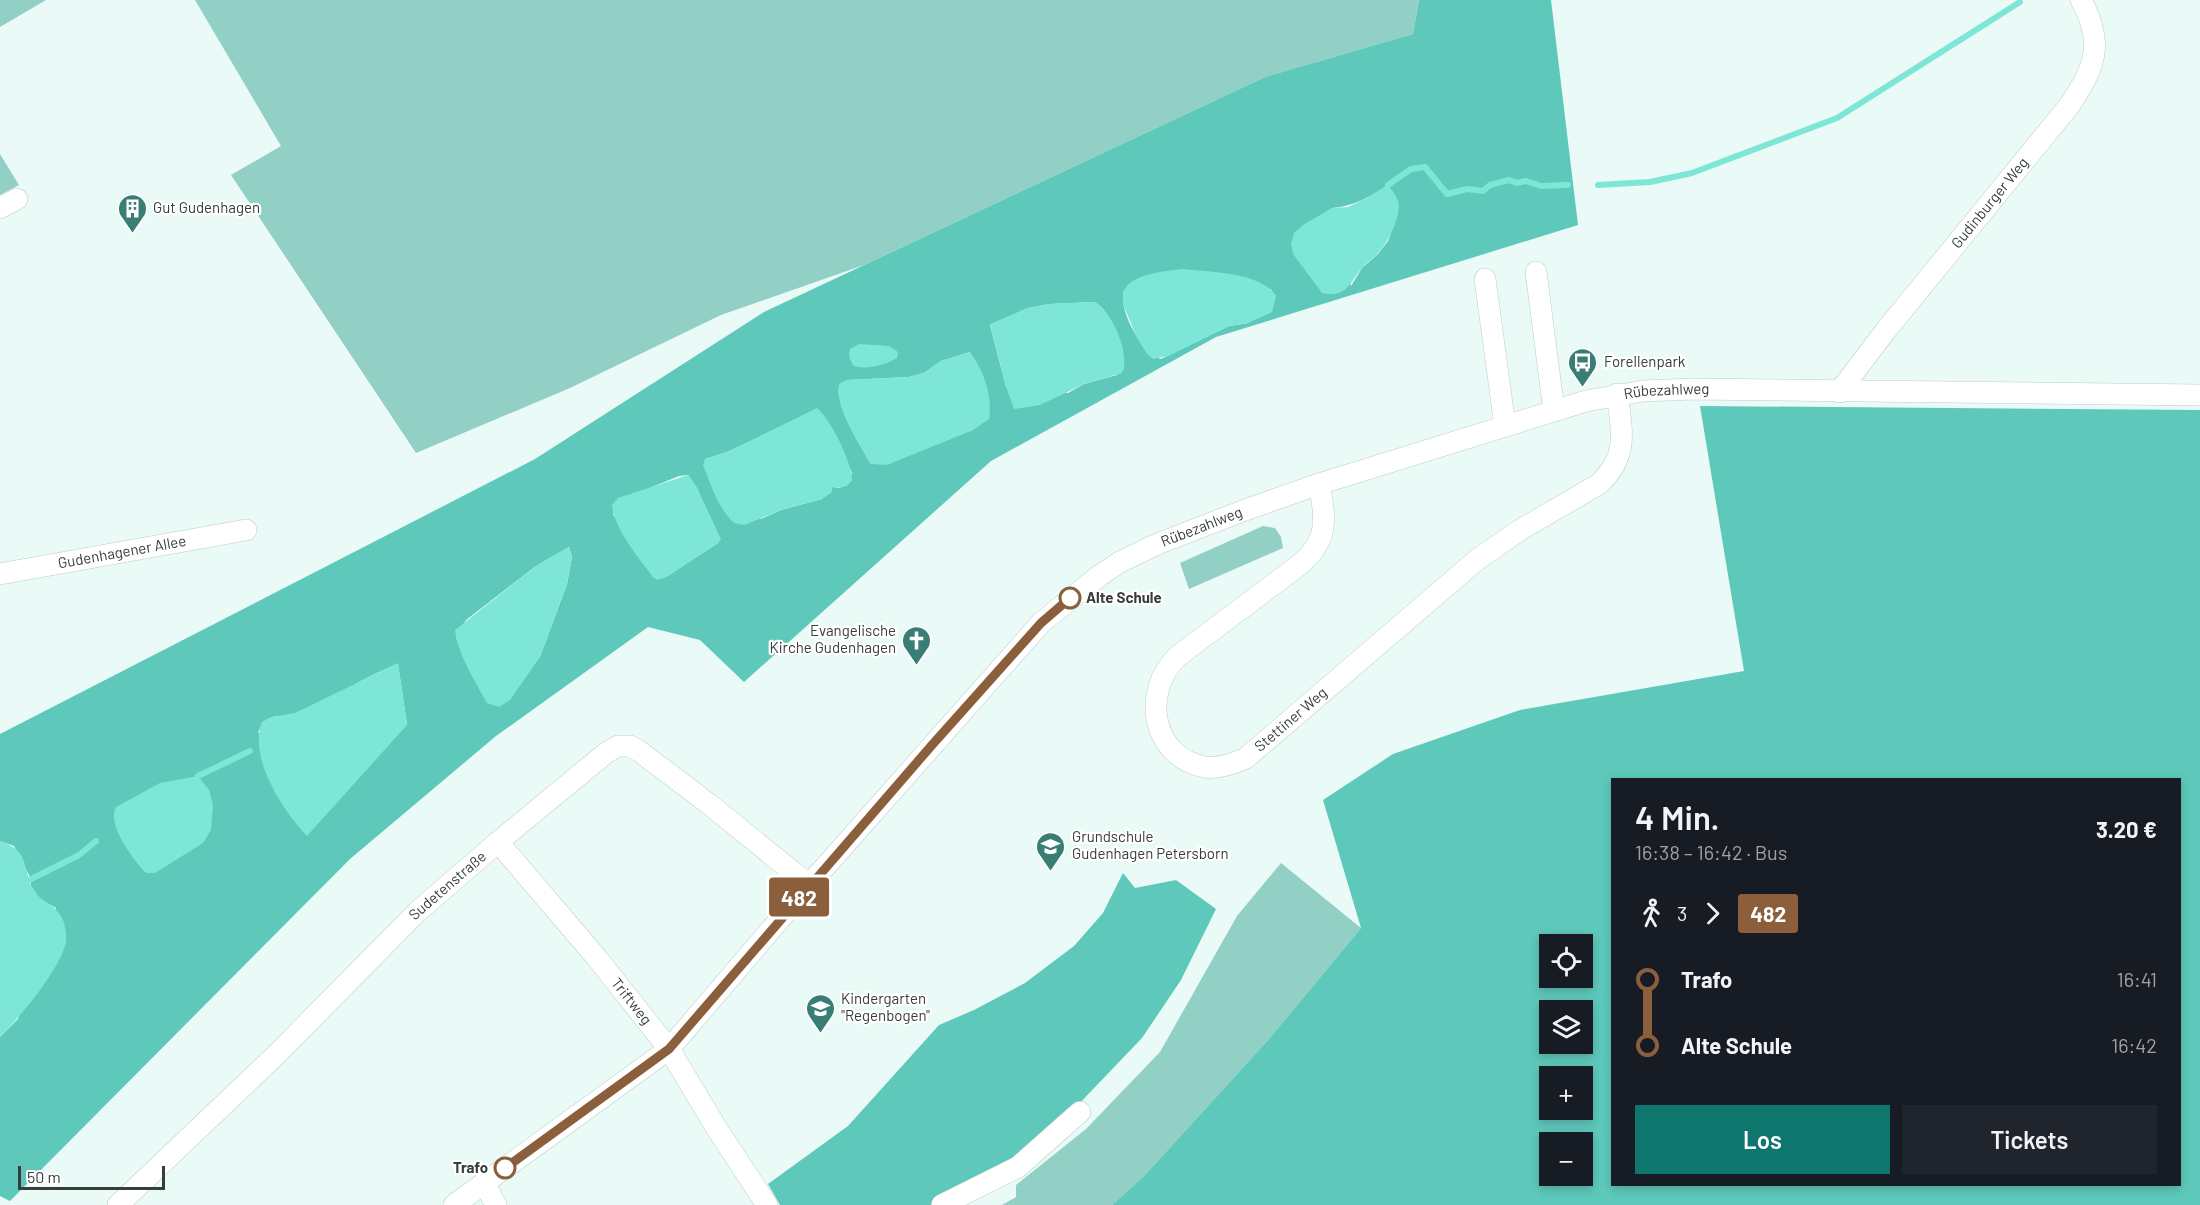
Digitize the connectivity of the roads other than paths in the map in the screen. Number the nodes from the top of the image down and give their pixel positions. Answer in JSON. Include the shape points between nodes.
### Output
{"nodes":[{"id":1,"x":2081,"y":0,"type":"edge"},
{"id":2,"x":1536,"y":272,"type":"dead end"},
{"id":3,"x":1485,"y":279,"type":"dead end"},
{"id":4,"x":1839,"y":392,"type":"junction"},
{"id":5,"x":1617,"y":394,"type":"junction"},
{"id":6,"x":2200,"y":395,"type":"edge"},
{"id":7,"x":1554,"y":411,"type":"junction"},
{"id":8,"x":1505,"y":426,"type":"junction"},
{"id":9,"x":1319,"y":484,"type":"junction"},
{"id":10,"x":246,"y":530,"type":"dead end"},
{"id":11,"x":0,"y":574,"type":"edge"},
{"id":12,"x":498,"y":842,"type":"junction"},
{"id":13,"x":809,"y":885,"type":"junction"},
{"id":14,"x":669,"y":1049,"type":"junction"},
{"id":15,"x":1080,"y":1112,"type":"dead end"},
{"id":16,"x":484,"y":1183,"type":"junction"},
{"id":17,"x":118,"y":1205,"type":"edge"},
{"id":18,"x":454,"y":1205,"type":"edge"},
{"id":19,"x":496,"y":1205,"type":"edge"},
{"id":20,"x":767,"y":1205,"type":"edge"},
{"id":21,"x":942,"y":1205,"type":"edge"}],
"edges":[{"from":1,"to":4,"type":"street","name":"Gudinburger Weg","via":[[2094,26],[2096,48],[2081,88]]},
{"from":2,"to":7,"type":"street"},
{"from":3,"to":8,"type":"street"},
{"from":4,"to":5,"type":"street","name":"Rübezahlweg","via":[[1693,389]]},
{"from":4,"to":6,"type":"street","name":"Rübezahlweg"},
{"from":5,"to":7,"type":"street","name":"Rübezahlweg"},
{"from":5,"to":9,"type":"street","name":"Stettiner Weg","via":[[1621,449],[1616,463],[1599,484],[1478,559],[1246,758],[1214,767],[1193,763],[1176,752],[1162,734],[1155,705],[1158,683],[1178,656],[1316,549],[1325,518]]},
{"from":7,"to":8,"type":"street","name":"Rübezahlweg"},
{"from":8,"to":9,"type":"street","name":"Rübezahlweg"},
{"from":9,"to":13,"type":"street","name":"Rübezahlweg","via":[[1155,544],[1080,590],[1041,623]]},
{"from":10,"to":11,"type":"street","name":"Gudenhagener Allee"},
{"from":12,"to":13,"type":"street","name":"Sudetenstraße","via":[[606,753],[630,746]]},
{"from":12,"to":14,"type":"street","name":"Triftweg"},
{"from":12,"to":17,"type":"street","name":"Sudetenstraße","via":[[416,913],[276,1055]]},
{"from":13,"to":14,"type":"street","name":"Rübezahlweg"},
{"from":14,"to":16,"type":"street","name":"Rübezahlweg"},
{"from":14,"to":20,"type":"street","name":"Triftweg"},
{"from":15,"to":21,"type":"street","via":[[1018,1167]]},
{"from":16,"to":18,"type":"street","name":"Rübezahlweg"},
{"from":16,"to":19,"type":"street"}]}
